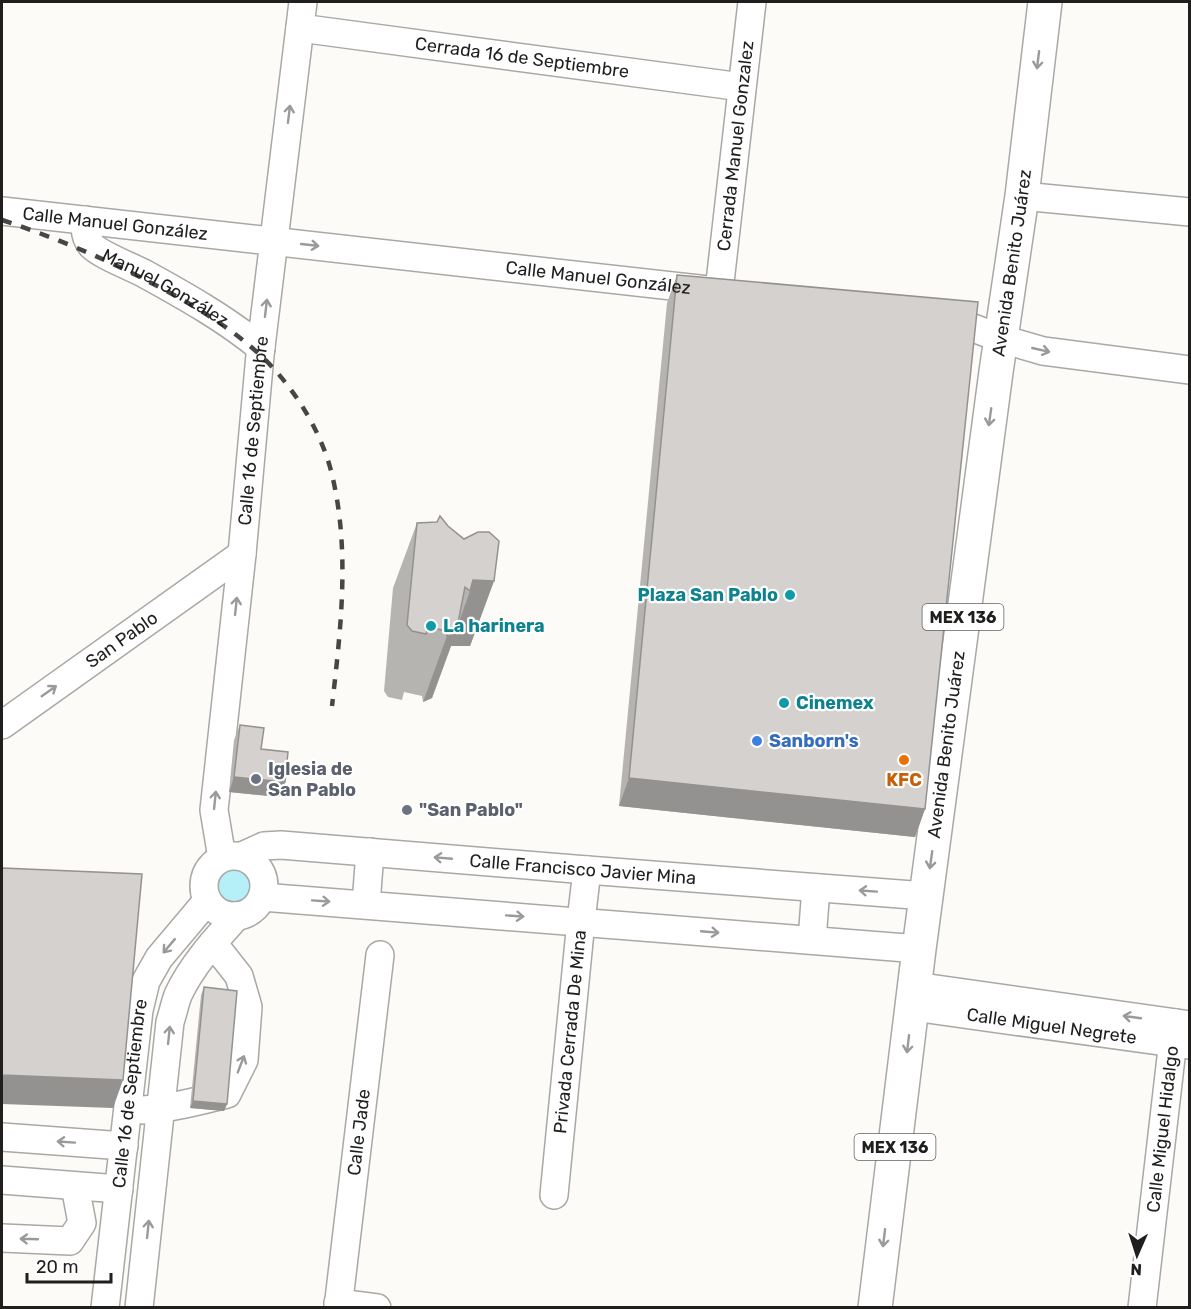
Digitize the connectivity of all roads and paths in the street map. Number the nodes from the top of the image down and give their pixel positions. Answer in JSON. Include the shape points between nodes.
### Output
{"nodes":[{"id":1,"x":303,"y":2,"type":"edge"},
{"id":2,"x":752,"y":2,"type":"edge"},
{"id":3,"x":1045,"y":2,"type":"edge"},
{"id":4,"x":300,"y":28,"type":"junction"},
{"id":5,"x":742,"y":87,"type":"junction"},
{"id":6,"x":1022,"y":196,"type":"junction"},
{"id":7,"x":2,"y":211,"type":"edge"},
{"id":8,"x":1190,"y":212,"type":"edge"},
{"id":9,"x":85,"y":220,"type":"junction"},
{"id":10,"x":274,"y":241,"type":"junction"},
{"id":11,"x":730,"y":293,"type":"joint"},
{"id":12,"x":920,"y":316,"type":"edge"},
{"id":13,"x":1002,"y":339,"type":"junction"},
{"id":14,"x":261,"y":348,"type":"junction"},
{"id":15,"x":1190,"y":370,"type":"edge"},
{"id":16,"x":242,"y":554,"type":"junction"},
{"id":17,"x":2,"y":724,"type":"edge"},
{"id":18,"x":370,"y":852,"type":"junction"},
{"id":19,"x":232,"y":857,"type":"junction"},
{"id":20,"x":588,"y":870,"type":"junction"},
{"id":21,"x":816,"y":888,"type":"junction"},
{"id":22,"x":926,"y":896,"type":"junction"},
{"id":23,"x":262,"y":897,"type":"junction"},
{"id":24,"x":207,"y":901,"type":"junction"},
{"id":25,"x":366,"y":904,"type":"junction"},
{"id":26,"x":237,"y":916,"type":"junction"},
{"id":27,"x":581,"y":921,"type":"junction"},
{"id":28,"x":812,"y":940,"type":"junction"},
{"id":29,"x":213,"y":943,"type":"junction"},
{"id":30,"x":919,"y":949,"type":"junction"},
{"id":31,"x":380,"y":956,"type":"dead end"},
{"id":32,"x":914,"y":996,"type":"junction"},
{"id":33,"x":1181,"y":1034,"type":"edge"},
{"id":34,"x":161,"y":1109,"type":"junction"},
{"id":35,"x":128,"y":1111,"type":"junction"},
{"id":36,"x":2,"y":1137,"type":"edge"},
{"id":37,"x":124,"y":1146,"type":"junction"},
{"id":38,"x":2,"y":1180,"type":"edge"},
{"id":39,"x":75,"y":1186,"type":"junction"},
{"id":40,"x":119,"y":1190,"type":"junction"},
{"id":41,"x":554,"y":1195,"type":"dead end"},
{"id":42,"x":2,"y":1238,"type":"edge"},
{"id":43,"x":338,"y":1305,"type":"edge"},
{"id":44,"x":105,"y":1308,"type":"edge"},
{"id":45,"x":139,"y":1308,"type":"edge"},
{"id":46,"x":377,"y":1308,"type":"edge"},
{"id":47,"x":875,"y":1308,"type":"edge"},
{"id":48,"x":1143,"y":1308,"type":"edge"}],
"edges":[{"from":1,"to":4,"type":"street","name":"Calle 16 de Septiembre"},
{"from":2,"to":5,"type":"street","name":"Cerrada Manuel Gonzalez"},
{"from":3,"to":6,"type":"main road","name":"Avenida Benito Juárez","number":"MEX 136","one_way":true},
{"from":4,"to":5,"type":"street","name":"Cerrada 16 de Septiembre"},
{"from":10,"to":4,"type":"street","name":"Calle 16 de Septiembre","one_way":true},
{"from":5,"to":11,"type":"street","name":"Cerrada Manuel Gonzalez"},
{"from":6,"to":8,"type":"street"},
{"from":6,"to":13,"type":"main road","name":"Avenida Benito Juárez","number":"MEX 136"},
{"from":7,"to":9,"type":"street","name":"Calle Manuel González"},
{"from":9,"to":10,"type":"street","name":"Calle Manuel González"},
{"from":9,"to":14,"type":"street","name":"Manuel González","via":[[88,240],[99,252],[178,292]]},
{"from":10,"to":11,"type":"street","name":"Calle Manuel González","one_way":true},
{"from":14,"to":10,"type":"street","name":"Calle 16 de Septiembre","one_way":true},
{"from":12,"to":13,"type":"street","via":[[955,321]]},
{"from":13,"to":15,"type":"street","one_way":true,"via":[[1043,351]]},
{"from":13,"to":22,"type":"main road","name":"Avenida Benito Juárez","number":"MEX 136","one_way":true},
{"from":14,"to":16,"type":"street","name":"Calle 16 de Septiembre"},
{"from":17,"to":16,"type":"street","name":"San Pablo","one_way":true},
{"from":19,"to":16,"type":"street","name":"Calle 16 de Septiembre","one_way":true,"via":[[214,810]]},
{"from":18,"to":19,"type":"street","name":"Calle Francisco Javier Mina","via":[[273,845]]},
{"from":20,"to":18,"type":"street","name":"Calle Francisco Javier Mina","one_way":true},
{"from":18,"to":25,"type":"street"},
{"from":19,"to":23,"type":"street","via":[[252,861],[259,868],[264,877]]},
{"from":19,"to":24,"type":"street","via":[[211,865],[203,888]]},
{"from":20,"to":21,"type":"street","name":"Calle Francisco Javier Mina"},
{"from":20,"to":27,"type":"street","name":"Privada Cerrada De Mina"},
{"from":22,"to":21,"type":"street","name":"Calle Francisco Javier Mina","one_way":true},
{"from":21,"to":28,"type":"street"},
{"from":22,"to":30,"type":"main road","name":"Avenida Benito Juárez","number":"MEX 136"},
{"from":23,"to":25,"type":"street","one_way":true},
{"from":23,"to":26,"type":"street","via":[[256,907]]},
{"from":24,"to":26,"type":"street","via":[[215,910]]},
{"from":24,"to":35,"type":"street","name":"Calle 16 de Septiembre","one_way":true,"via":[[159,958],[146,981]]},
{"from":25,"to":27,"type":"street","one_way":true},
{"from":26,"to":29,"type":"street","name":"Calle 16 de Septiembre"},
{"from":27,"to":28,"type":"street","one_way":true},
{"from":27,"to":41,"type":"street","name":"Privada Cerrada De Mina"},
{"from":28,"to":30,"type":"street"},
{"from":34,"to":29,"type":"street","name":"Calle 16 de Septiembre","one_way":true,"via":[[170,1022],[178,996]]},
{"from":34,"to":29,"type":"street","one_way":true,"via":[[226,1094],[244,1060],[248,1007],[239,976]]},
{"from":30,"to":32,"type":"main road","name":"Avenida Benito Juárez","number":"MEX 136"},
{"from":31,"to":43,"type":"street","name":"Calle Jade"},
{"from":33,"to":32,"type":"street","name":"Calle Miguel Negrete","one_way":true},
{"from":32,"to":47,"type":"main road","name":"Avenida Benito Juárez","number":"MEX 136","one_way":true},
{"from":33,"to":48,"type":"street","name":"Calle Miguel Hidalgo"},
{"from":34,"to":35,"type":"street"},
{"from":45,"to":34,"type":"street","name":"Calle 16 de Septiembre","one_way":true},
{"from":35,"to":37,"type":"street","name":"Calle 16 de Septiembre"},
{"from":37,"to":36,"type":"street","one_way":true},
{"from":37,"to":40,"type":"street","name":"Calle 16 de Septiembre"},
{"from":38,"to":39,"type":"street"},
{"from":39,"to":40,"type":"street"},
{"from":39,"to":42,"type":"street","one_way":true,"via":[[82,1223],[70,1241]]},
{"from":40,"to":44,"type":"street","name":"Calle 16 de Septiembre"},
{"from":43,"to":46,"type":"street"}]}
